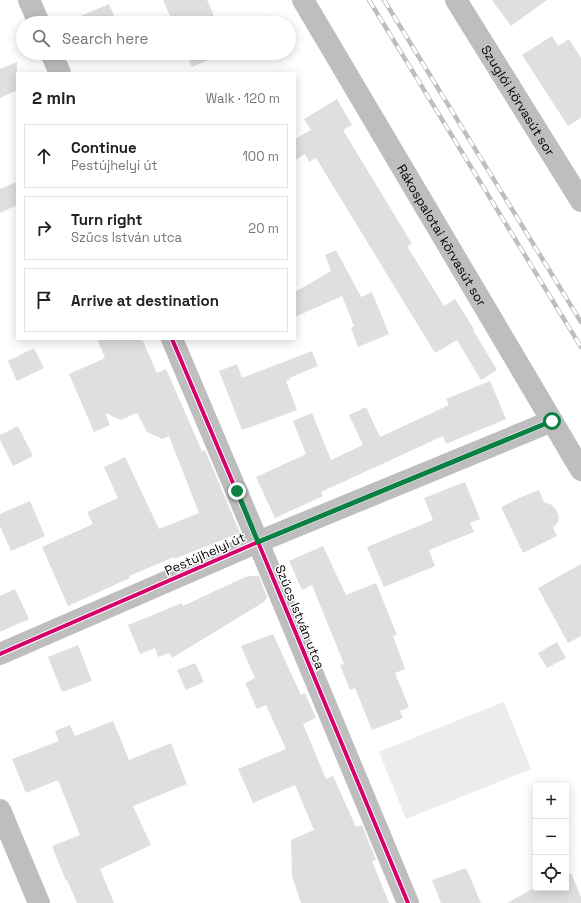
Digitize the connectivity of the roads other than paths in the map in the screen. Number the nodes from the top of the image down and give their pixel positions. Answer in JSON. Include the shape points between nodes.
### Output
{"nodes":[{"id":1,"x":29,"y":0,"type":"edge"},
{"id":2,"x":303,"y":0,"type":"edge"},
{"id":3,"x":456,"y":0,"type":"edge"},
{"id":4,"x":36,"y":16,"type":"edge"},
{"id":5,"x":55,"y":60,"type":"edge"},
{"id":6,"x":60,"y":72,"type":"edge"},
{"id":7,"x":581,"y":201,"type":"edge"},
{"id":8,"x":172,"y":340,"type":"edge"},
{"id":9,"x":552,"y":421,"type":"junction"},
{"id":10,"x":581,"y":470,"type":"edge"},
{"id":11,"x":258,"y":542,"type":"junction"},
{"id":12,"x":0,"y":654,"type":"edge"},
{"id":13,"x":0,"y":810,"type":"edge"},
{"id":14,"x":39,"y":903,"type":"edge"},
{"id":15,"x":408,"y":903,"type":"edge"}],
"edges":[{"from":1,"to":4,"type":"street"},
{"from":2,"to":9,"type":"street","name":"Rákospalotai körvasút sor"},
{"from":3,"to":7,"type":"street","name":"Szuglói körvasút sor"},
{"from":5,"to":6,"type":"street"},
{"from":8,"to":11,"type":"street","name":"Szűcs István utca"},
{"from":9,"to":10,"type":"street","name":"Rákospalotai körvasút sor"},
{"from":9,"to":11,"type":"street","name":"Pestújhelyi út"},
{"from":11,"to":12,"type":"street","name":"Pestújhelyi út"},
{"from":11,"to":15,"type":"street","name":"Szűcs István utca"},
{"from":13,"to":14,"type":"street"}]}
